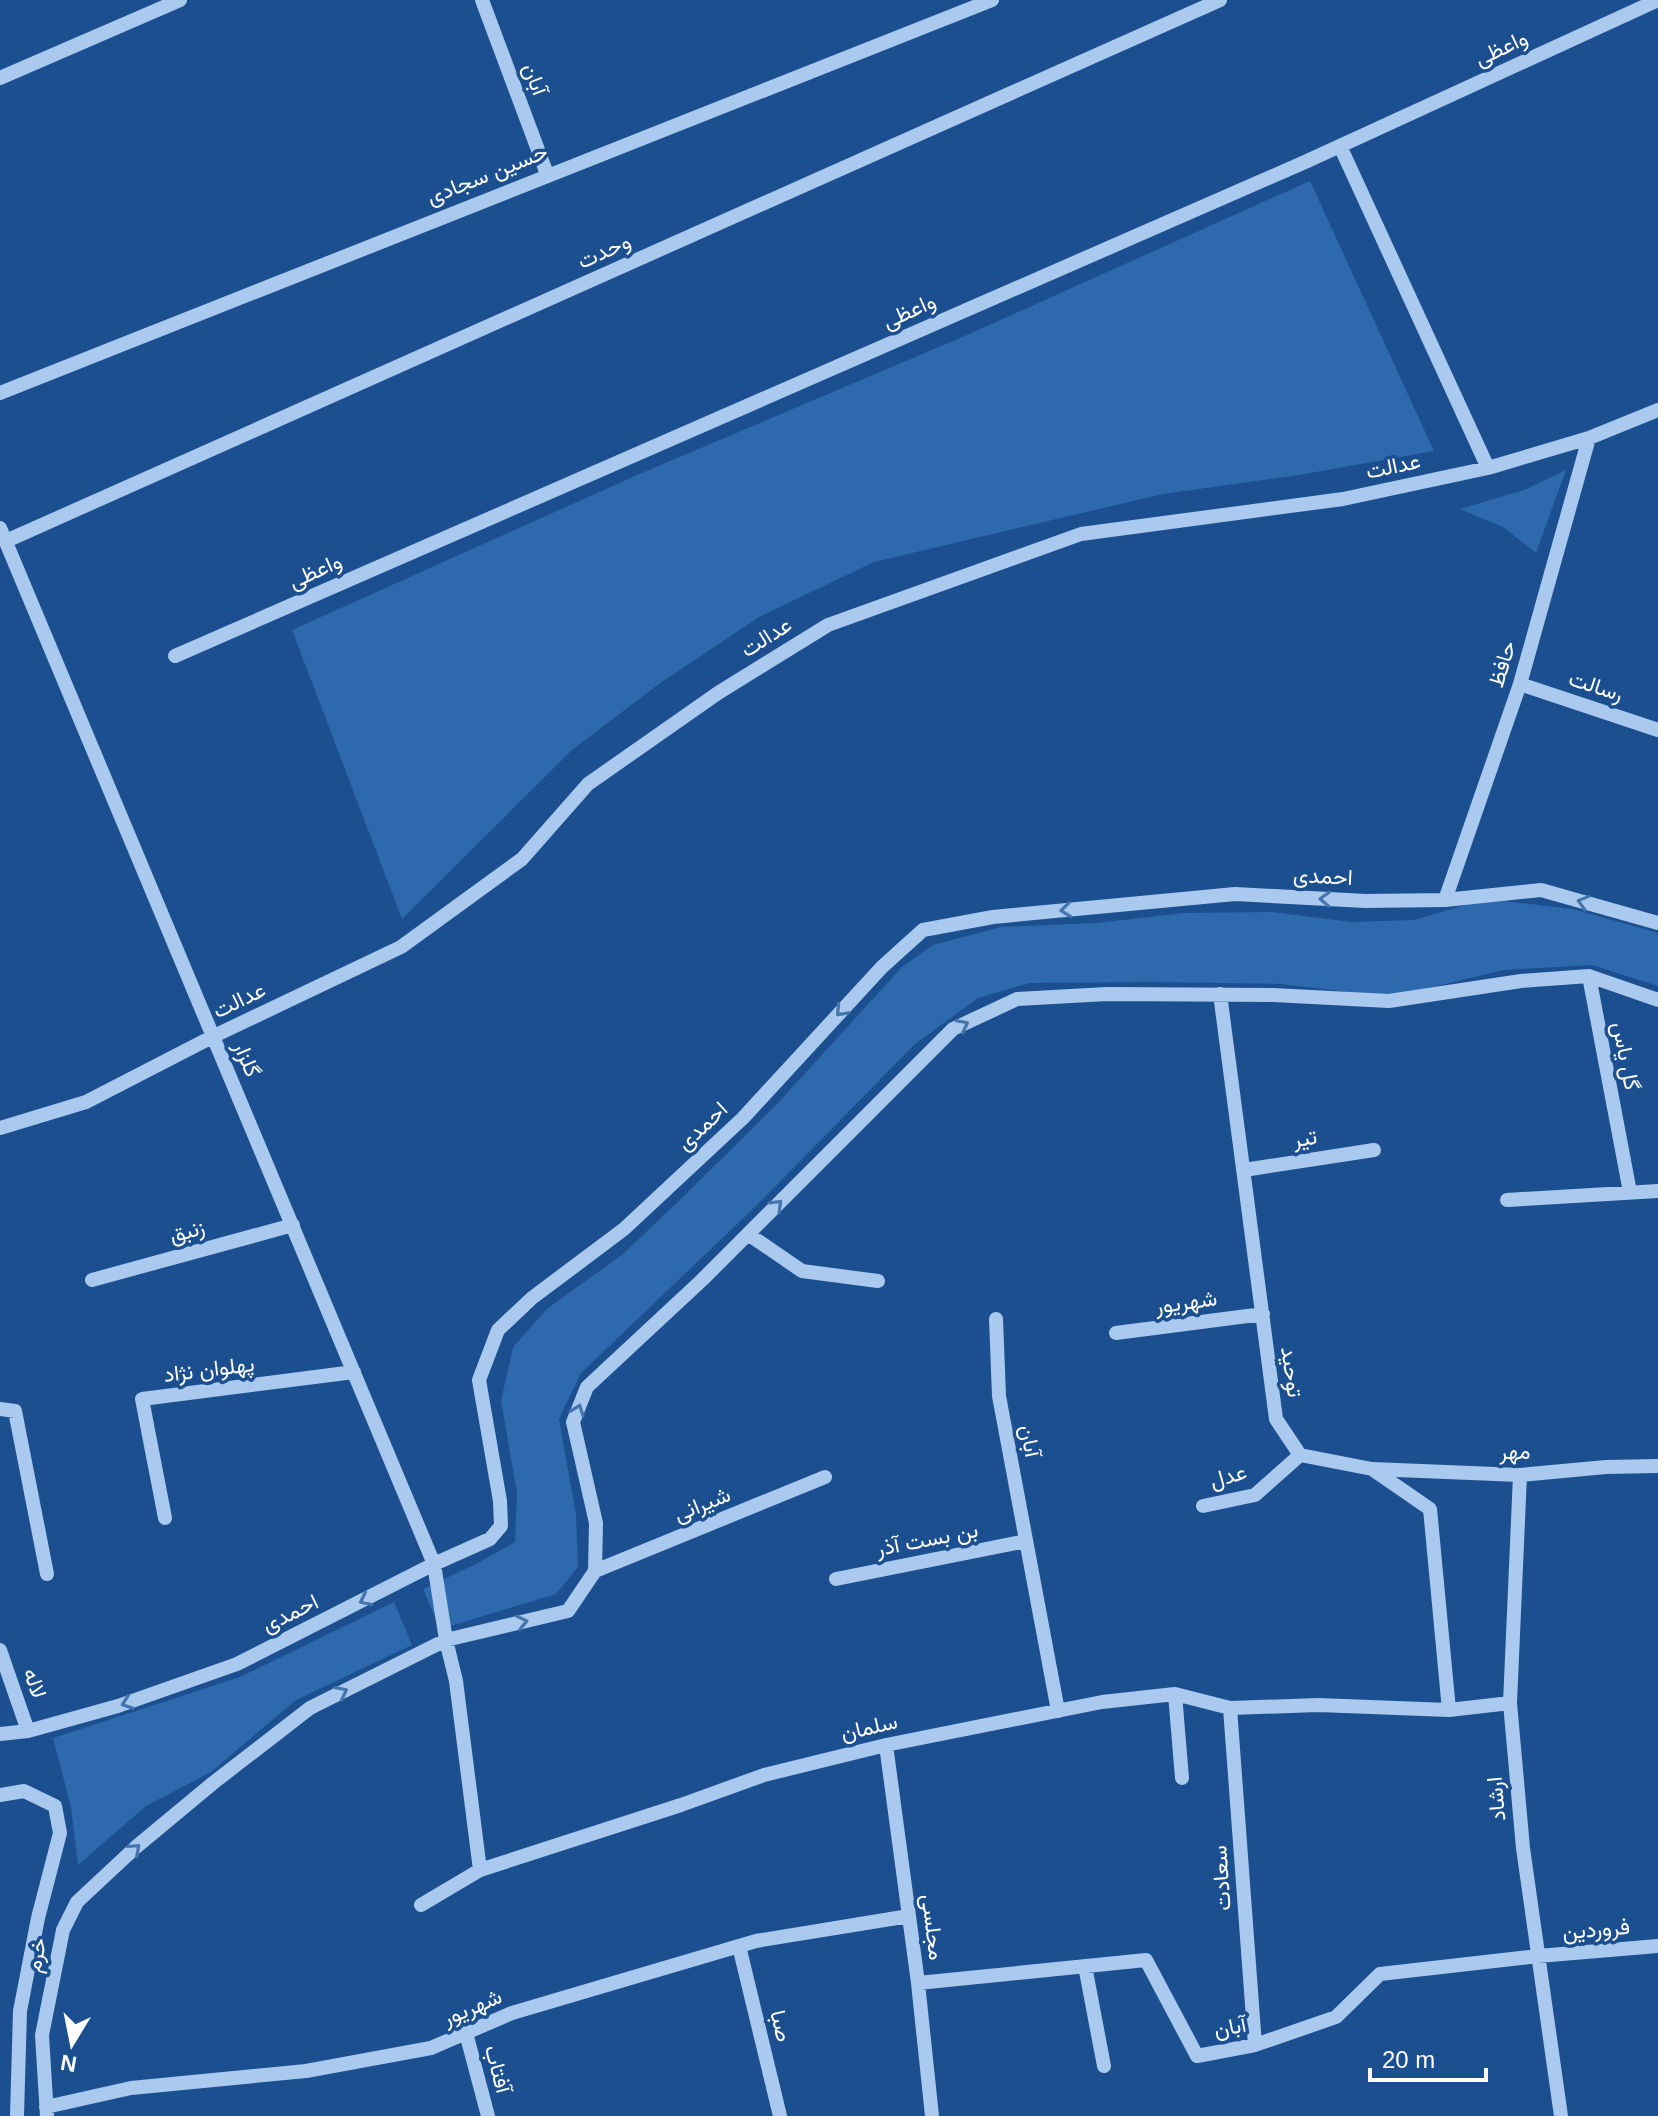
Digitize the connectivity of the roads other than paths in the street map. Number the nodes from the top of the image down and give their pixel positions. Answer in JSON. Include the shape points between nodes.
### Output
{"nodes":[{"id":1,"x":180,"y":0,"type":"edge"},
{"id":2,"x":482,"y":0,"type":"edge"},
{"id":3,"x":992,"y":0,"type":"edge"},
{"id":4,"x":1220,"y":0,"type":"edge"},
{"id":5,"x":1658,"y":0,"type":"edge"},
{"id":6,"x":0,"y":78,"type":"edge"},
{"id":7,"x":1340,"y":146,"type":"junction"},
{"id":8,"x":547,"y":174,"type":"junction"},
{"id":9,"x":0,"y":393,"type":"edge"},
{"id":10,"x":1658,"y":410,"type":"edge"},
{"id":11,"x":1589,"y":438,"type":"junction"},
{"id":12,"x":1488,"y":468,"type":"junction"},
{"id":13,"x":3,"y":534,"type":"edge"},
{"id":14,"x":175,"y":656,"type":"dead end"},
{"id":15,"x":1520,"y":684,"type":"junction"},
{"id":16,"x":1658,"y":730,"type":"edge"},
{"id":17,"x":1445,"y":900,"type":"junction"},
{"id":18,"x":1658,"y":923,"type":"edge"},
{"id":19,"x":1589,"y":976,"type":"junction"},
{"id":20,"x":1220,"y":994,"type":"junction"},
{"id":21,"x":1658,"y":1000,"type":"edge"},
{"id":22,"x":214,"y":1036,"type":"junction"},
{"id":23,"x":0,"y":1128,"type":"edge"},
{"id":24,"x":1374,"y":1150,"type":"dead end"},
{"id":25,"x":1244,"y":1170,"type":"junction"},
{"id":26,"x":1658,"y":1191,"type":"edge"},
{"id":27,"x":1630,"y":1192,"type":"junction"},
{"id":28,"x":1507,"y":1200,"type":"dead end"},
{"id":29,"x":293,"y":1225,"type":"junction"},
{"id":30,"x":748,"y":1234,"type":"junction"},
{"id":31,"x":92,"y":1280,"type":"dead end"},
{"id":32,"x":878,"y":1281,"type":"dead end"},
{"id":33,"x":1263,"y":1314,"type":"junction"},
{"id":34,"x":996,"y":1319,"type":"dead end"},
{"id":35,"x":1116,"y":1333,"type":"dead end"},
{"id":36,"x":354,"y":1372,"type":"junction"},
{"id":37,"x":0,"y":1409,"type":"edge"},
{"id":38,"x":1300,"y":1455,"type":"junction"},
{"id":39,"x":1658,"y":1466,"type":"edge"},
{"id":40,"x":1372,"y":1469,"type":"junction"},
{"id":41,"x":1520,"y":1475,"type":"junction"},
{"id":42,"x":825,"y":1477,"type":"dead end"},
{"id":43,"x":1203,"y":1506,"type":"dead end"},
{"id":44,"x":165,"y":1518,"type":"dead end"},
{"id":45,"x":1026,"y":1541,"type":"junction"},
{"id":46,"x":434,"y":1564,"type":"junction"},
{"id":47,"x":595,"y":1571,"type":"junction"},
{"id":48,"x":47,"y":1574,"type":"dead end"},
{"id":49,"x":836,"y":1579,"type":"dead end"},
{"id":50,"x":446,"y":1640,"type":"junction"},
{"id":51,"x":0,"y":1650,"type":"edge"},
{"id":52,"x":1175,"y":1694,"type":"junction"},
{"id":53,"x":1510,"y":1703,"type":"junction"},
{"id":54,"x":1230,"y":1708,"type":"junction"},
{"id":55,"x":1449,"y":1710,"type":"junction"},
{"id":56,"x":1058,"y":1711,"type":"junction"},
{"id":57,"x":28,"y":1731,"type":"junction"},
{"id":58,"x":0,"y":1734,"type":"edge"},
{"id":59,"x":886,"y":1745,"type":"junction"},
{"id":60,"x":1182,"y":1778,"type":"dead end"},
{"id":61,"x":0,"y":1795,"type":"edge"},
{"id":62,"x":480,"y":1870,"type":"junction"},
{"id":63,"x":421,"y":1905,"type":"dead end"},
{"id":64,"x":909,"y":1916,"type":"junction"},
{"id":65,"x":739,"y":1946,"type":"junction"},
{"id":66,"x":1658,"y":1946,"type":"edge"},
{"id":67,"x":1538,"y":1956,"type":"junction"},
{"id":68,"x":1085,"y":1966,"type":"junction"},
{"id":69,"x":918,"y":1983,"type":"junction"},
{"id":70,"x":466,"y":2033,"type":"junction"},
{"id":71,"x":1255,"y":2045,"type":"junction"},
{"id":72,"x":1104,"y":2066,"type":"dead end"},
{"id":73,"x":46,"y":2112,"type":"edge"},
{"id":74,"x":17,"y":2116,"type":"edge"},
{"id":75,"x":488,"y":2116,"type":"edge"},
{"id":76,"x":780,"y":2116,"type":"edge"},
{"id":77,"x":932,"y":2116,"type":"edge"},
{"id":78,"x":1561,"y":2116,"type":"edge"}],
"edges":[{"from":1,"to":6,"type":"street"},
{"from":2,"to":8,"type":"street","name":"آبان"},
{"from":3,"to":8,"type":"street","name":"حسین سجادی"},
{"from":4,"to":13,"type":"street","name":"وحدت"},
{"from":5,"to":7,"type":"street","name":"واعظی"},
{"from":7,"to":12,"type":"street"},
{"from":7,"to":14,"type":"street","name":"واعظی"},
{"from":8,"to":9,"type":"street","name":"حسین سجادی"},
{"from":10,"to":11,"type":"street","name":"عدالت"},
{"from":11,"to":12,"type":"street","name":"عدالت"},
{"from":11,"to":15,"type":"street","name":"حافظ"},
{"from":12,"to":22,"type":"street","name":"عدالت","via":[[1343,499],[1081,534],[828,625],[718,693],[588,784],[522,859],[401,947]]},
{"from":13,"to":22,"type":"street","name":"گلزار"},
{"from":15,"to":16,"type":"street","name":"رسالت"},
{"from":15,"to":17,"type":"street","name":"حافظ"},
{"from":18,"to":17,"type":"street","name":"احمدی","one_way":true,"via":[[1541,890]]},
{"from":17,"to":46,"type":"street","name":"احمدی","one_way":true,"via":[[1235,894],[993,917],[923,930],[732,1128],[624,1229],[498,1330],[479,1380],[501,1526],[490,1539]]},
{"from":19,"to":20,"type":"street","via":[[1389,1001]]},
{"from":19,"to":21,"type":"street"},
{"from":19,"to":27,"type":"street","name":"گل یاس"},
{"from":20,"to":25,"type":"street","name":"توحید"},
{"from":30,"to":20,"type":"street","one_way":true,"via":[[953,1029],[1017,999]]},
{"from":22,"to":23,"type":"street","name":"عدالت","via":[[86,1102]]},
{"from":22,"to":29,"type":"street","name":"گلزار"},
{"from":24,"to":25,"type":"street","name":"تیر"},
{"from":25,"to":33,"type":"street","name":"توحید"},
{"from":26,"to":27,"type":"street"},
{"from":27,"to":28,"type":"street"},
{"from":29,"to":31,"type":"street","name":"زنبق"},
{"from":29,"to":36,"type":"street","name":"گلزار"},
{"from":30,"to":32,"type":"street","via":[[802,1271]]},
{"from":47,"to":30,"type":"street","one_way":true,"via":[[596,1523],[573,1422],[587,1387]]},
{"from":33,"to":35,"type":"street","name":"شهریور"},
{"from":33,"to":38,"type":"street","name":"توحید","via":[[1276,1419]]},
{"from":34,"to":45,"type":"street","name":"آبان","via":[[999,1396]]},
{"from":36,"to":44,"type":"street","name":"پهلوان نژاد","via":[[142,1399]]},
{"from":36,"to":46,"type":"street","name":"گلزار"},
{"from":37,"to":48,"type":"street","via":[[15,1411]]},
{"from":38,"to":40,"type":"street"},
{"from":38,"to":43,"type":"street","name":"عدل","via":[[1255,1495]]},
{"from":39,"to":41,"type":"street","name":"مهر"},
{"from":40,"to":41,"type":"street","name":"مهر"},
{"from":40,"to":55,"type":"street","via":[[1430,1509]]},
{"from":41,"to":53,"type":"street","name":"ارشاد"},
{"from":42,"to":47,"type":"street","name":"شیرانی"},
{"from":45,"to":49,"type":"street","name":"بن بست آذر"},
{"from":45,"to":56,"type":"street","name":"آبان"},
{"from":46,"to":50,"type":"street","name":"گلزار"},
{"from":46,"to":57,"type":"street","name":"احمدی","one_way":true,"via":[[237,1664]]},
{"from":50,"to":47,"type":"street","one_way":true,"via":[[568,1611]]},
{"from":50,"to":62,"type":"street"},
{"from":73,"to":50,"type":"street","name":"خرم","one_way":true,"via":[[42,2035],[63,1930],[77,1902],[202,1792],[310,1708]]},
{"from":51,"to":57,"type":"street","name":"لاله"},
{"from":52,"to":54,"type":"street","name":"سلمان"},
{"from":52,"to":56,"type":"street","name":"سلمان"},
{"from":52,"to":60,"type":"street"},
{"from":53,"to":55,"type":"street","name":"سلمان"},
{"from":53,"to":67,"type":"street","name":"ارشاد"},
{"from":54,"to":55,"type":"street","name":"سلمان"},
{"from":54,"to":71,"type":"street","name":"سعادت"},
{"from":56,"to":59,"type":"street","name":"سلمان"},
{"from":57,"to":58,"type":"street","name":"احمدی"},
{"from":59,"to":62,"type":"street","name":"سلمان","via":[[764,1775]]},
{"from":59,"to":64,"type":"street","name":"مجلسی"},
{"from":61,"to":74,"type":"street","name":"خرم","via":[[24,1791],[55,1806],[60,1833],[20,2011]]},
{"from":62,"to":63,"type":"street","name":"سلمان"},
{"from":64,"to":65,"type":"street","name":"شهریور"},
{"from":64,"to":69,"type":"street","name":"مجلسی"},
{"from":65,"to":70,"type":"street","name":"شهریور","via":[[512,2013]]},
{"from":65,"to":76,"type":"street","name":"صبا"},
{"from":66,"to":67,"type":"street","name":"فروردین"},
{"from":67,"to":71,"type":"street","name":"آبان","via":[[1380,1974],[1336,2017]]},
{"from":67,"to":78,"type":"street","name":"ارشاد"},
{"from":68,"to":69,"type":"street","name":"آبان"},
{"from":68,"to":71,"type":"street","name":"آبان","via":[[1146,1960],[1197,2056]]},
{"from":68,"to":72,"type":"street"},
{"from":69,"to":77,"type":"street","name":"مجلسی"},
{"from":70,"to":73,"type":"street","name":"شهریور","via":[[431,2048],[306,2071],[131,2088]]},
{"from":70,"to":75,"type":"street","name":"آفتاب"}]}
